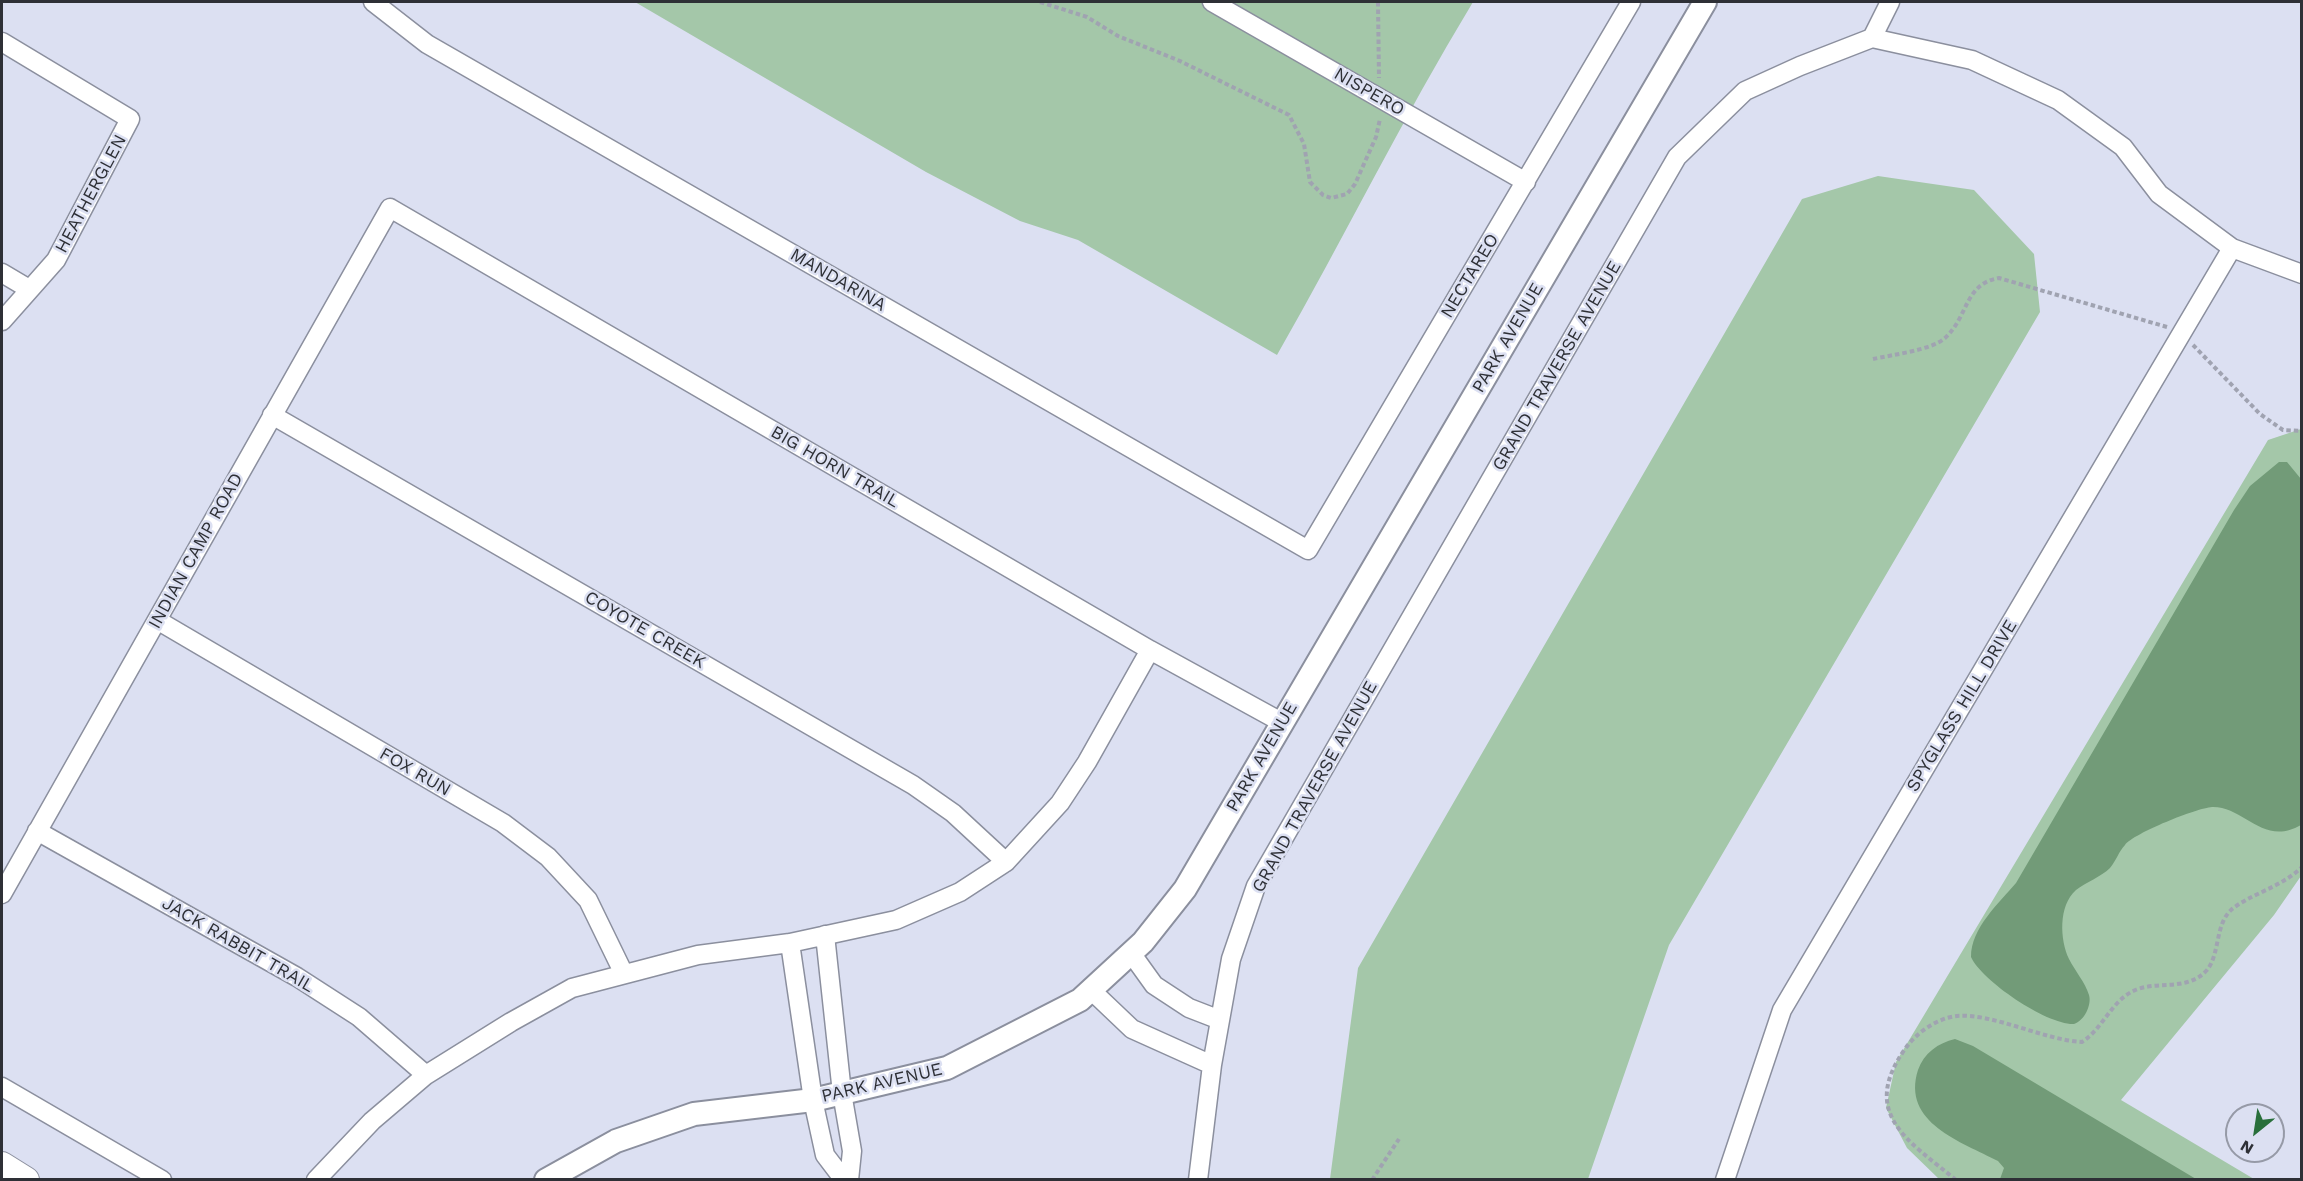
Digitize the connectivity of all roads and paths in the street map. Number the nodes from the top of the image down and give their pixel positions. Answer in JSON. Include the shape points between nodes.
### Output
{"nodes":[{"id":1,"x":373,"y":2,"type":"edge"},
{"id":2,"x":1040,"y":2,"type":"edge"},
{"id":3,"x":1212,"y":2,"type":"edge"},
{"id":4,"x":1378,"y":2,"type":"edge"},
{"id":5,"x":1630,"y":2,"type":"edge"},
{"id":6,"x":1704,"y":2,"type":"edge"},
{"id":7,"x":1890,"y":2,"type":"edge"},
{"id":8,"x":1872,"y":38,"type":"junction"},
{"id":9,"x":2,"y":42,"type":"edge"},
{"id":10,"x":1380,"y":98,"type":"junction"},
{"id":11,"x":1526,"y":182,"type":"junction"},
{"id":12,"x":390,"y":208,"type":"joint"},
{"id":13,"x":2232,"y":248,"type":"junction"},
{"id":14,"x":2,"y":273,"type":"edge"},
{"id":15,"x":2301,"y":274,"type":"edge"},
{"id":16,"x":29,"y":289,"type":"junction"},
{"id":17,"x":2,"y":321,"type":"edge"},
{"id":18,"x":2180,"y":336,"type":"junction"},
{"id":19,"x":1873,"y":359,"type":"dead end"},
{"id":20,"x":272,"y":415,"type":"junction"},
{"id":21,"x":2301,"y":430,"type":"edge"},
{"id":22,"x":1308,"y":550,"type":"joint"},
{"id":23,"x":157,"y":620,"type":"junction"},
{"id":24,"x":1150,"y":650,"type":"junction"},
{"id":25,"x":1282,"y":723,"type":"junction"},
{"id":26,"x":37,"y":831,"type":"junction"},
{"id":27,"x":1006,"y":862,"type":"junction"},
{"id":28,"x":2301,"y":867,"type":"edge"},
{"id":29,"x":2,"y":894,"type":"edge"},
{"id":30,"x":825,"y":935,"type":"junction"},
{"id":31,"x":790,"y":943,"type":"junction"},
{"id":32,"x":1131,"y":953,"type":"junction"},
{"id":33,"x":624,"y":974,"type":"junction"},
{"id":34,"x":1090,"y":990,"type":"junction"},
{"id":35,"x":1220,"y":1020,"type":"junction"},
{"id":36,"x":1212,"y":1065,"type":"junction"},
{"id":37,"x":426,"y":1075,"type":"junction"},
{"id":38,"x":2,"y":1087,"type":"edge"},
{"id":39,"x":842,"y":1093,"type":"junction"},
{"id":40,"x":813,"y":1100,"type":"junction"},
{"id":41,"x":1399,"y":1139,"type":"dead end"},
{"id":42,"x":2,"y":1165,"type":"edge"},
{"id":43,"x":26,"y":1179,"type":"edge"},
{"id":44,"x":162,"y":1179,"type":"edge"},
{"id":45,"x":316,"y":1179,"type":"edge"},
{"id":46,"x":546,"y":1179,"type":"edge"},
{"id":47,"x":844,"y":1179,"type":"edge"},
{"id":48,"x":849,"y":1179,"type":"edge"},
{"id":49,"x":1198,"y":1179,"type":"edge"},
{"id":50,"x":1372,"y":1179,"type":"edge"},
{"id":51,"x":1725,"y":1179,"type":"edge"},
{"id":52,"x":1956,"y":1179,"type":"edge"}],
"edges":[{"from":1,"to":22,"type":"street","name":"MANDARINA","via":[[427,44]]},
{"from":2,"to":10,"type":"path","via":[[1086,17],[1118,36],[1289,114],[1304,144],[1310,182],[1331,198],[1347,194],[1361,173],[1378,128]]},
{"from":3,"to":10,"type":"street","name":"NISPERO"},
{"from":4,"to":10,"type":"path"},
{"from":5,"to":11,"type":"street","name":"NECTAREO"},
{"from":6,"to":25,"type":"street","name":"PARK AVENUE"},
{"from":7,"to":8,"type":"street"},
{"from":8,"to":13,"type":"street","via":[[1972,60],[2058,100],[2123,147],[2159,194]]},
{"from":8,"to":35,"type":"street","name":"GRAND TRAVERSE AVENUE","via":[[1745,91],[1677,157],[1256,886],[1231,959]]},
{"from":9,"to":16,"type":"street","name":"HEATHERGLEN","via":[[130,119],[56,260]]},
{"from":10,"to":11,"type":"street","name":"NISPERO"},
{"from":11,"to":22,"type":"street","name":"NECTAREO"},
{"from":12,"to":20,"type":"street","name":"INDIAN CAMP ROAD"},
{"from":12,"to":24,"type":"street","name":"BIG HORN TRAIL"},
{"from":13,"to":15,"type":"street"},
{"from":13,"to":18,"type":"street","name":"SPYGLASS HILL DRIVE"},
{"from":14,"to":16,"type":"street"},
{"from":16,"to":17,"type":"street","name":"HEATHERGLEN"},
{"from":18,"to":19,"type":"path","via":[[2167,327],[1999,278],[1984,280],[1974,290],[1964,313],[1944,340]]},
{"from":18,"to":21,"type":"path","via":[[2199,349],[2260,414],[2283,430]]},
{"from":18,"to":51,"type":"street","name":"SPYGLASS HILL DRIVE","via":[[1782,1010]]},
{"from":20,"to":23,"type":"street","name":"INDIAN CAMP ROAD"},
{"from":20,"to":27,"type":"street","name":"COYOTE CREEK","via":[[913,785],[953,813]]},
{"from":23,"to":26,"type":"street","name":"INDIAN CAMP ROAD"},
{"from":23,"to":33,"type":"street","name":"FOX RUN","via":[[503,823],[548,857],[588,900]]},
{"from":24,"to":25,"type":"street","name":"BIG HORN TRAIL"},
{"from":24,"to":27,"type":"street","via":[[1060,803]]},
{"from":25,"to":32,"type":"street","name":"PARK AVENUE","via":[[1185,889]]},
{"from":26,"to":29,"type":"street","name":"INDIAN CAMP ROAD"},
{"from":26,"to":37,"type":"street","name":"JACK RABBIT TRAIL","via":[[297,977],[359,1017]]},
{"from":27,"to":30,"type":"street","via":[[960,892],[896,920]]},
{"from":28,"to":52,"type":"path","via":[[2270,890],[2231,910],[2208,968],[2201,975],[2187,984],[2140,988],[2128,993],[2082,1042],[1969,1016],[1943,1019],[1918,1035],[1888,1077],[1887,1108],[1911,1143]]},
{"from":30,"to":31,"type":"street"},
{"from":30,"to":39,"type":"street"},
{"from":31,"to":33,"type":"street","via":[[698,955]]},
{"from":31,"to":40,"type":"street"},
{"from":32,"to":34,"type":"street","name":"PARK AVENUE"},
{"from":32,"to":35,"type":"street","via":[[1154,985],[1189,1008]]},
{"from":33,"to":37,"type":"street","via":[[572,988]]},
{"from":34,"to":36,"type":"street","via":[[1132,1029]]},
{"from":34,"to":39,"type":"street","name":"PARK AVENUE","via":[[1080,1000],[947,1068]]},
{"from":35,"to":36,"type":"street","name":"GRAND TRAVERSE AVENUE"},
{"from":36,"to":49,"type":"street","name":"GRAND TRAVERSE AVENUE"},
{"from":37,"to":45,"type":"street","via":[[365,1127]]},
{"from":38,"to":44,"type":"street"},
{"from":39,"to":40,"type":"street","name":"PARK AVENUE"},
{"from":39,"to":48,"type":"street","via":[[852,1151]]},
{"from":40,"to":46,"type":"street","name":"PARK AVENUE","via":[[694,1114],[616,1141]]},
{"from":40,"to":47,"type":"street","via":[[825,1155]]},
{"from":41,"to":50,"type":"path"},
{"from":42,"to":43,"type":"main road"}]}
